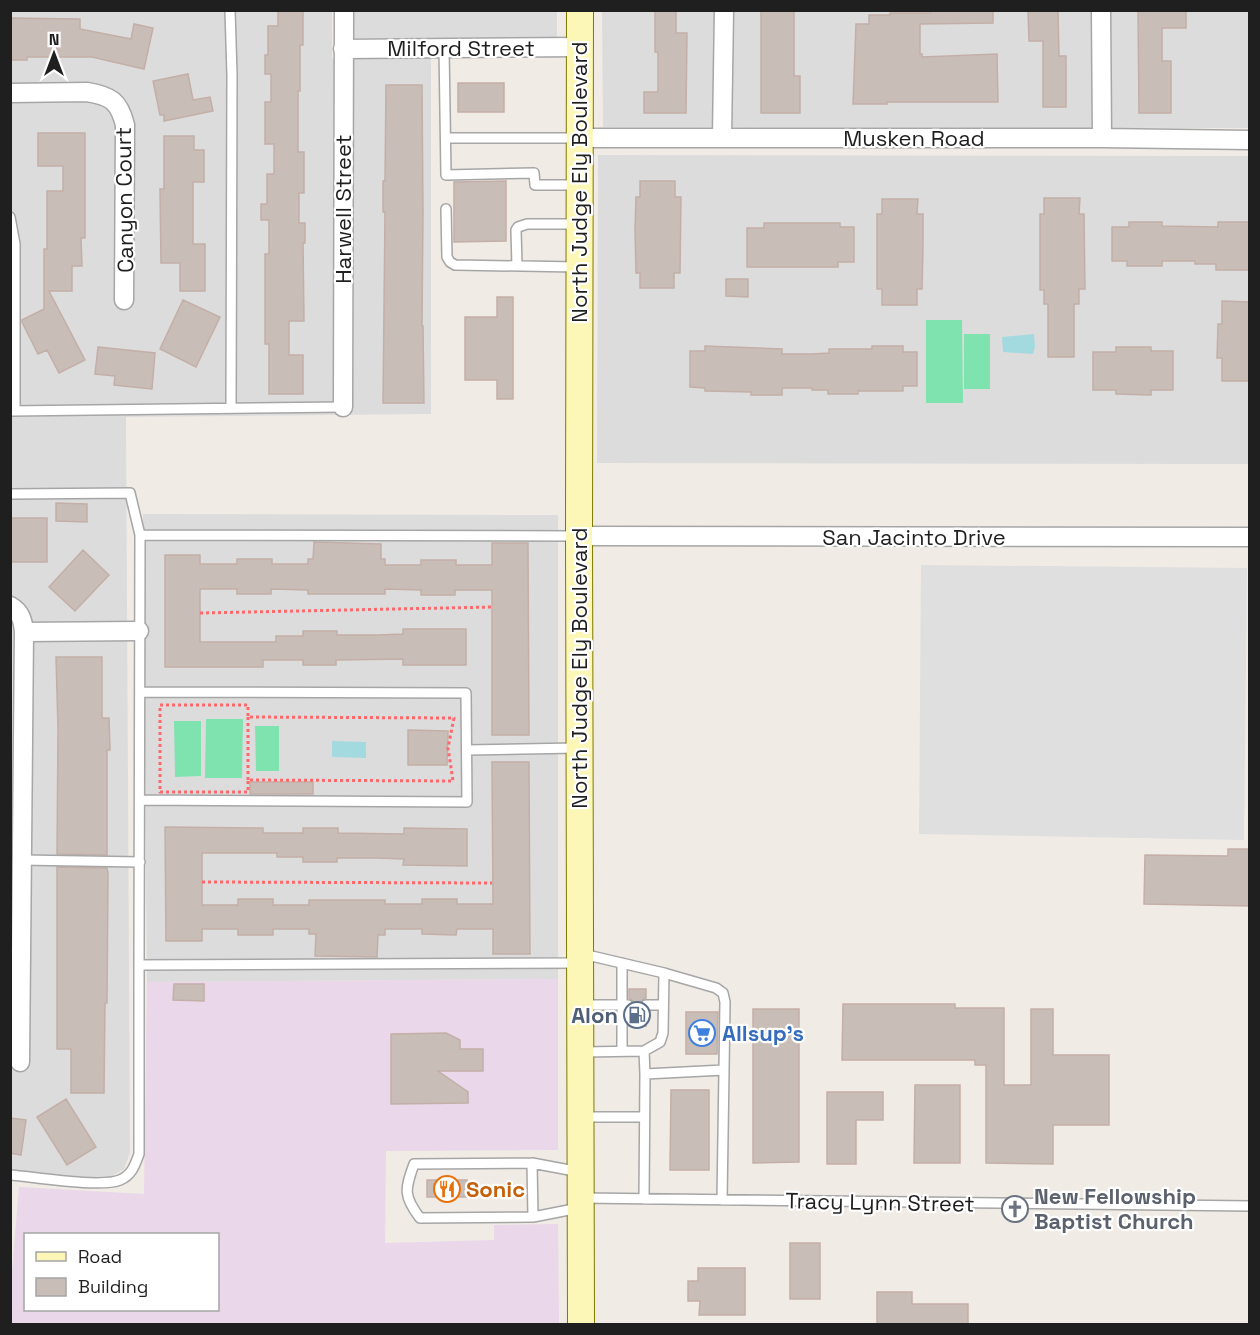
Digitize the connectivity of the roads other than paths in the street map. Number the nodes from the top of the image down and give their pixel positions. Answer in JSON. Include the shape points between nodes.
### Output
{"nodes":[{"id":1,"x":230,"y":10,"type":"edge"},
{"id":2,"x":344,"y":10,"type":"edge"},
{"id":3,"x":580,"y":10,"type":"edge"},
{"id":4,"x":724,"y":10,"type":"edge"},
{"id":5,"x":1101,"y":10,"type":"edge"},
{"id":6,"x":580,"y":47,"type":"junction"},
{"id":7,"x":343,"y":48,"type":"junction"},
{"id":8,"x":444,"y":48,"type":"junction"},
{"id":9,"x":10,"y":93,"type":"edge"},
{"id":10,"x":722,"y":137,"type":"junction"},
{"id":11,"x":446,"y":138,"type":"junction"},
{"id":12,"x":580,"y":138,"type":"junction"},
{"id":13,"x":1102,"y":138,"type":"junction"},
{"id":14,"x":1250,"y":140,"type":"edge"},
{"id":15,"x":580,"y":186,"type":"junction"},
{"id":16,"x":446,"y":209,"type":"dead end"},
{"id":17,"x":10,"y":217,"type":"edge"},
{"id":18,"x":579,"y":224,"type":"junction"},
{"id":19,"x":517,"y":266,"type":"junction"},
{"id":20,"x":579,"y":267,"type":"junction"},
{"id":21,"x":124,"y":300,"type":"dead end"},
{"id":22,"x":231,"y":407,"type":"junction"},
{"id":23,"x":342,"y":407,"type":"joint"},
{"id":24,"x":13,"y":411,"type":"edge"},
{"id":25,"x":10,"y":494,"type":"edge"},
{"id":26,"x":140,"y":535,"type":"junction"},
{"id":27,"x":579,"y":536,"type":"junction"},
{"id":28,"x":1250,"y":537,"type":"edge"},
{"id":29,"x":10,"y":606,"type":"edge"},
{"id":30,"x":24,"y":632,"type":"junction"},
{"id":31,"x":139,"y":632,"type":"junction"},
{"id":32,"x":140,"y":692,"type":"junction"},
{"id":33,"x":16,"y":729,"type":"edge"},
{"id":34,"x":580,"y":748,"type":"junction"},
{"id":35,"x":467,"y":750,"type":"junction"},
{"id":36,"x":140,"y":801,"type":"junction"},
{"id":37,"x":16,"y":859,"type":"edge"},
{"id":38,"x":140,"y":862,"type":"junction"},
{"id":39,"x":580,"y":958,"type":"junction"},
{"id":40,"x":622,"y":963,"type":"junction"},
{"id":41,"x":139,"y":965,"type":"junction"},
{"id":42,"x":664,"y":973,"type":"junction"},
{"id":43,"x":580,"y":1005,"type":"junction"},
{"id":44,"x":625,"y":1005,"type":"junction"},
{"id":45,"x":646,"y":1005,"type":"dead end"},
{"id":46,"x":663,"y":1005,"type":"junction"},
{"id":47,"x":622,"y":1051,"type":"junction"},
{"id":48,"x":644,"y":1051,"type":"junction"},
{"id":49,"x":581,"y":1052,"type":"junction"},
{"id":50,"x":20,"y":1062,"type":"dead end"},
{"id":51,"x":724,"y":1070,"type":"junction"},
{"id":52,"x":645,"y":1074,"type":"junction"},
{"id":53,"x":581,"y":1117,"type":"junction"},
{"id":54,"x":644,"y":1117,"type":"junction"},
{"id":55,"x":532,"y":1163,"type":"junction"},
{"id":56,"x":582,"y":1173,"type":"junction"},
{"id":57,"x":10,"y":1175,"type":"edge"},
{"id":58,"x":644,"y":1199,"type":"junction"},
{"id":59,"x":722,"y":1200,"type":"junction"},
{"id":60,"x":582,"y":1203,"type":"junction"},
{"id":61,"x":1250,"y":1206,"type":"edge"},
{"id":62,"x":533,"y":1217,"type":"junction"},
{"id":63,"x":581,"y":1324,"type":"edge"}],
"edges":[{"from":1,"to":22,"type":"lane"},
{"from":2,"to":7,"type":"street","name":"Harwell Street"},
{"from":3,"to":6,"type":"main road","name":"North Judge Ely Boulevard"},
{"from":4,"to":10,"type":"street"},
{"from":5,"to":13,"type":"street"},
{"from":6,"to":8,"type":"street","name":"Milford Street"},
{"from":6,"to":12,"type":"main road","name":"North Judge Ely Boulevard"},
{"from":7,"to":8,"type":"street","name":"Milford Street"},
{"from":7,"to":23,"type":"street","name":"Harwell Street"},
{"from":8,"to":11,"type":"lane"},
{"from":9,"to":21,"type":"street","name":"Canyon Court","via":[[87,92],[113,101],[121,110],[125,125]]},
{"from":10,"to":12,"type":"street","name":"Musken Road"},
{"from":10,"to":13,"type":"street","name":"Musken Road"},
{"from":11,"to":12,"type":"lane"},
{"from":11,"to":15,"type":"lane","via":[[446,175],[534,173],[535,185]]},
{"from":12,"to":15,"type":"main road","name":"North Judge Ely Boulevard"},
{"from":13,"to":14,"type":"street","name":"Musken Road"},
{"from":15,"to":18,"type":"main road","name":"North Judge Ely Boulevard"},
{"from":16,"to":19,"type":"lane","via":[[450,262]]},
{"from":17,"to":24,"type":"lane","via":[[15,244]]},
{"from":18,"to":19,"type":"lane","via":[[518,227]]},
{"from":18,"to":20,"type":"main road","name":"North Judge Ely Boulevard"},
{"from":19,"to":20,"type":"lane"},
{"from":20,"to":27,"type":"main road","name":"North Judge Ely Boulevard"},
{"from":22,"to":23,"type":"lane"},
{"from":22,"to":24,"type":"lane"},
{"from":25,"to":26,"type":"lane","via":[[130,494]]},
{"from":26,"to":27,"type":"lane"},
{"from":26,"to":31,"type":"lane"},
{"from":27,"to":28,"type":"street","name":"San Jacinto Drive"},
{"from":27,"to":34,"type":"main road","name":"North Judge Ely Boulevard"},
{"from":29,"to":30,"type":"street","via":[[23,620]]},
{"from":30,"to":31,"type":"street"},
{"from":30,"to":33,"type":"street"},
{"from":31,"to":32,"type":"lane"},
{"from":32,"to":35,"type":"lane","via":[[466,693]]},
{"from":32,"to":36,"type":"lane"},
{"from":33,"to":37,"type":"street"},
{"from":34,"to":35,"type":"lane"},
{"from":34,"to":39,"type":"main road","name":"North Judge Ely Boulevard"},
{"from":35,"to":36,"type":"lane","via":[[467,802]]},
{"from":36,"to":38,"type":"lane"},
{"from":37,"to":38,"type":"lane"},
{"from":37,"to":50,"type":"street"},
{"from":38,"to":41,"type":"lane"},
{"from":39,"to":40,"type":"lane"},
{"from":39,"to":41,"type":"lane"},
{"from":39,"to":43,"type":"main road","name":"North Judge Ely Boulevard"},
{"from":40,"to":42,"type":"lane"},
{"from":40,"to":44,"type":"lane"},
{"from":41,"to":57,"type":"lane","via":[[139,1154],[133,1170],[121,1180],[104,1184]]},
{"from":42,"to":46,"type":"lane"},
{"from":42,"to":51,"type":"lane","via":[[716,987],[723,993]]},
{"from":43,"to":44,"type":"lane"},
{"from":43,"to":49,"type":"main road","name":"North Judge Ely Boulevard"},
{"from":44,"to":47,"type":"lane"},
{"from":45,"to":46,"type":"lane"},
{"from":46,"to":48,"type":"lane","via":[[660,1042]]},
{"from":47,"to":48,"type":"lane"},
{"from":47,"to":49,"type":"lane"},
{"from":48,"to":52,"type":"lane"},
{"from":49,"to":53,"type":"main road","name":"North Judge Ely Boulevard"},
{"from":51,"to":52,"type":"lane"},
{"from":51,"to":59,"type":"lane"},
{"from":52,"to":54,"type":"lane"},
{"from":53,"to":54,"type":"lane"},
{"from":53,"to":56,"type":"main road","name":"North Judge Ely Boulevard"},
{"from":54,"to":58,"type":"lane"},
{"from":55,"to":56,"type":"lane"},
{"from":55,"to":62,"type":"lane"},
{"from":55,"to":62,"type":"lane","name":"Tracy Lynn Street","via":[[414,1164],[406,1187],[409,1204],[420,1218]]},
{"from":56,"to":60,"type":"main road","name":"North Judge Ely Boulevard"},
{"from":58,"to":59,"type":"lane","name":"Tracy Lynn Street"},
{"from":58,"to":60,"type":"lane","name":"Tracy Lynn Street"},
{"from":59,"to":61,"type":"lane","name":"Tracy Lynn Street"},
{"from":60,"to":62,"type":"lane","name":"Tracy Lynn Street"},
{"from":60,"to":63,"type":"main road","name":"North Judge Ely Boulevard"}]}
